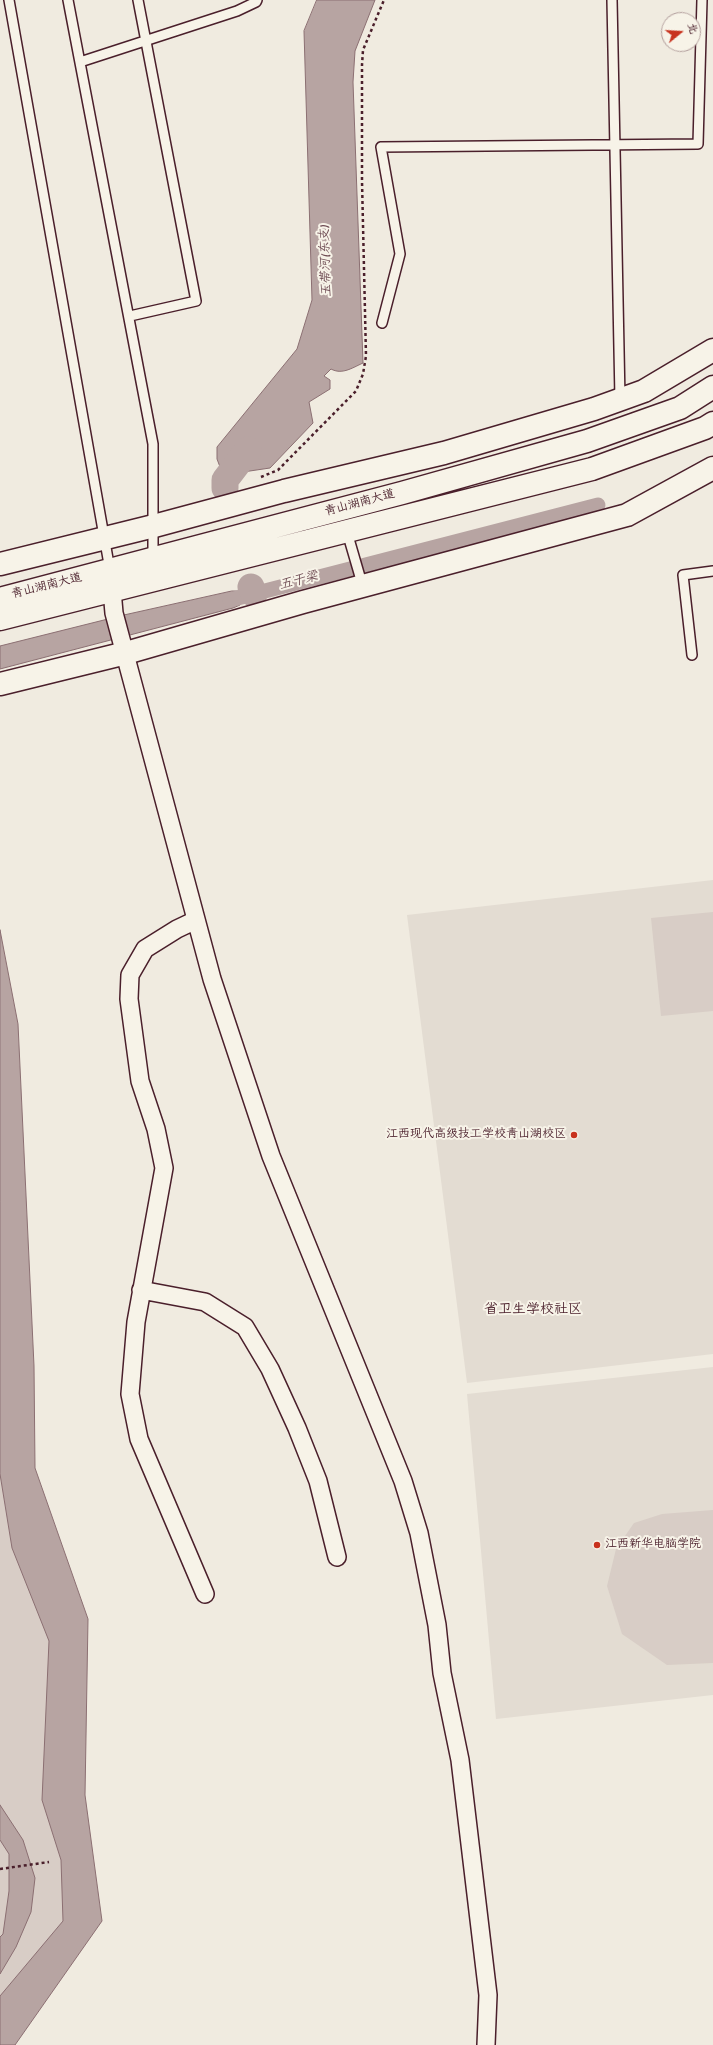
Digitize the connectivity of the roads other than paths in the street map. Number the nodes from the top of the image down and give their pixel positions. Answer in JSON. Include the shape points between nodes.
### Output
{"nodes":[{"id":1,"x":9,"y":0,"type":"edge"},
{"id":2,"x":68,"y":0,"type":"edge"},
{"id":3,"x":138,"y":0,"type":"edge"},
{"id":4,"x":257,"y":0,"type":"edge"},
{"id":5,"x":612,"y":0,"type":"edge"},
{"id":6,"x":702,"y":0,"type":"edge"},
{"id":7,"x":146,"y":40,"type":"junction"},
{"id":8,"x":80,"y":62,"type":"junction"},
{"id":9,"x":615,"y":144,"type":"junction"},
{"id":10,"x":130,"y":316,"type":"junction"},
{"id":11,"x":382,"y":323,"type":"dead end"},
{"id":12,"x":713,"y":350,"type":"edge"},
{"id":13,"x":713,"y":387,"type":"edge"},
{"id":14,"x":620,"y":399,"type":"junction"},
{"id":15,"x":713,"y":423,"type":"edge"},
{"id":16,"x":713,"y":468,"type":"edge"},
{"id":17,"x":154,"y":526,"type":"junction"},
{"id":18,"x":104,"y":538,"type":"junction"},
{"id":19,"x":349,"y":540,"type":"junction"},
{"id":20,"x":153,"y":558,"type":"junction"},
{"id":21,"x":0,"y":564,"type":"edge"},
{"id":22,"x":713,"y":571,"type":"edge"},
{"id":23,"x":111,"y":580,"type":"junction"},
{"id":24,"x":363,"y":585,"type":"junction"},
{"id":25,"x":0,"y":599,"type":"edge"},
{"id":26,"x":0,"y":619,"type":"edge"},
{"id":27,"x":125,"y":650,"type":"junction"},
{"id":28,"x":692,"y":655,"type":"dead end"},
{"id":29,"x":0,"y":684,"type":"edge"},
{"id":30,"x":196,"y":920,"type":"junction"},
{"id":31,"x":142,"y":1290,"type":"junction"},
{"id":32,"x":337,"y":1557,"type":"dead end"},
{"id":33,"x":205,"y":1594,"type":"dead end"},
{"id":34,"x":486,"y":2045,"type":"edge"}],
"edges":[{"from":1,"to":18,"type":"lane"},
{"from":2,"to":8,"type":"lane"},
{"from":3,"to":7,"type":"lane"},
{"from":4,"to":7,"type":"lane","via":[[237,11]]},
{"from":5,"to":9,"type":"lane"},
{"from":6,"to":9,"type":"lane","via":[[698,144]]},
{"from":7,"to":8,"type":"lane"},
{"from":7,"to":10,"type":"lane","via":[[196,301]]},
{"from":8,"to":10,"type":"lane"},
{"from":9,"to":11,"type":"lane","via":[[381,147],[400,254]]},
{"from":9,"to":14,"type":"lane"},
{"from":10,"to":17,"type":"lane","via":[[153,444]]},
{"from":12,"to":14,"type":"main road","via":[[644,392]]},
{"from":13,"to":20,"type":"main road","name":"青山湖南大道","via":[[680,408],[587,441],[402,493]]},
{"from":14,"to":17,"type":"main road","via":[[444,453],[284,491]]},
{"from":15,"to":19,"type":"main road","name":"青山湖南大道","via":[[592,469]]},
{"from":16,"to":24,"type":"main road","via":[[627,515]]},
{"from":17,"to":18,"type":"main road"},
{"from":17,"to":20,"type":"lane"},
{"from":18,"to":21,"type":"main road"},
{"from":18,"to":23,"type":"lane"},
{"from":19,"to":23,"type":"main road","name":"青山湖南大道"},
{"from":19,"to":24,"type":"lane"},
{"from":20,"to":23,"type":"main road","name":"青山湖南大道"},
{"from":22,"to":28,"type":"lane","via":[[683,575]]},
{"from":23,"to":25,"type":"main road","name":"青山湖南大道"},
{"from":23,"to":26,"type":"main road","name":"青山湖南大道"},
{"from":23,"to":27,"type":"street","via":[[114,613]]},
{"from":24,"to":27,"type":"main road"},
{"from":27,"to":29,"type":"main road"},
{"from":27,"to":30,"type":"street"},
{"from":30,"to":31,"type":"street","via":[[176,929],[145,949],[130,976],[129,999],[140,1081],[156,1129],[164,1168]]},
{"from":30,"to":34,"type":"street","via":[[212,978],[271,1156],[403,1481],[418,1533],[437,1625],[442,1674],[460,1760],[488,1995]]},
{"from":31,"to":32,"type":"street","via":[[205,1302],[245,1327],[270,1369],[318,1480]]},
{"from":31,"to":33,"type":"street","via":[[130,1394],[139,1439]]}]}
